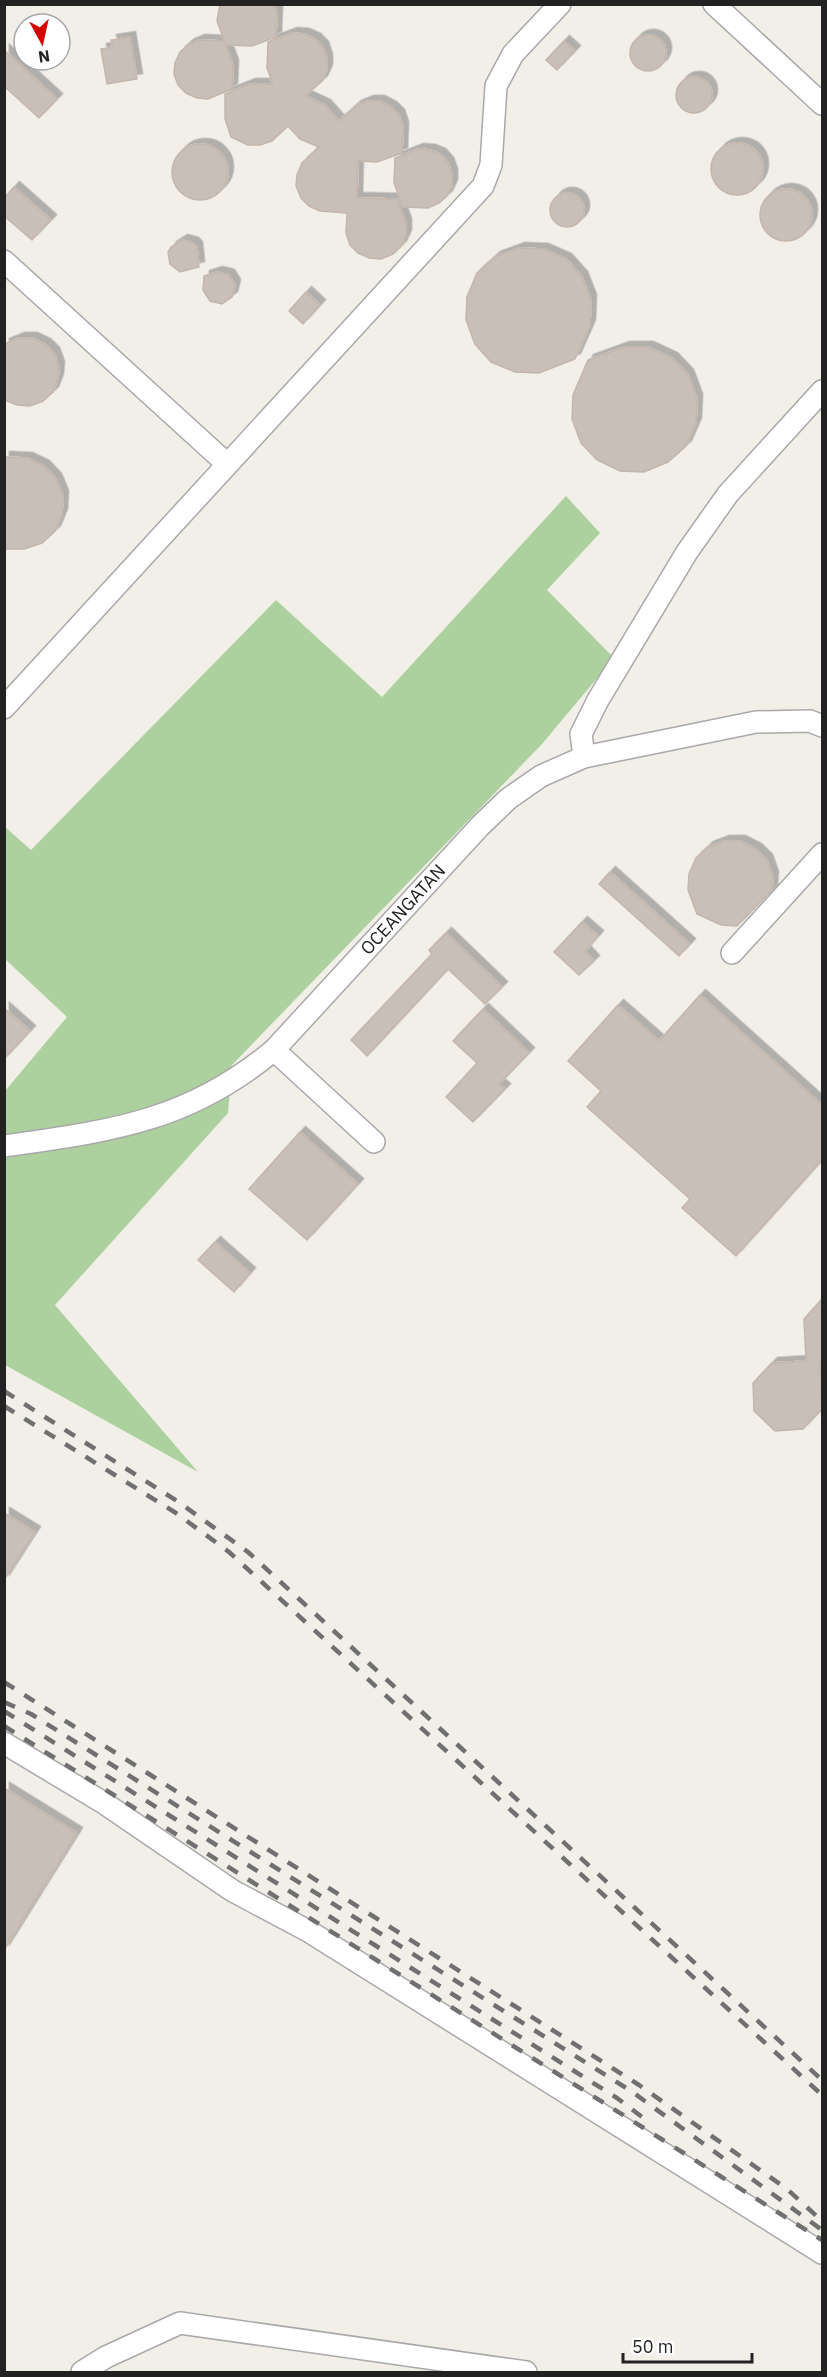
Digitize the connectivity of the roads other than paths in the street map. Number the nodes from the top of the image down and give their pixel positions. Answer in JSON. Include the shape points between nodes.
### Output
{"nodes":[{"id":1,"x":560,"y":4,"type":"edge"},
{"id":2,"x":714,"y":4,"type":"edge"},
{"id":3,"x":822,"y":104,"type":"edge"},
{"id":4,"x":4,"y":261,"type":"edge"},
{"id":5,"x":822,"y":391,"type":"edge"},
{"id":6,"x":227,"y":464,"type":"junction"},
{"id":7,"x":4,"y":708,"type":"edge"},
{"id":8,"x":822,"y":726,"type":"edge"},
{"id":9,"x":584,"y":757,"type":"junction"},
{"id":10,"x":822,"y":854,"type":"edge"},
{"id":11,"x":732,"y":953,"type":"dead end"},
{"id":12,"x":274,"y":1050,"type":"junction"},
{"id":13,"x":374,"y":1142,"type":"dead end"},
{"id":14,"x":4,"y":1146,"type":"edge"},
{"id":15,"x":4,"y":1743,"type":"edge"},
{"id":16,"x":822,"y":2253,"type":"edge"},
{"id":17,"x":82,"y":2373,"type":"edge"},
{"id":18,"x":526,"y":2373,"type":"edge"}],
"edges":[{"from":1,"to":6,"type":"street","via":[[513,54],[496,86],[491,165],[483,186]]},
{"from":2,"to":3,"type":"street"},
{"from":4,"to":6,"type":"street"},
{"from":5,"to":9,"type":"street","via":[[728,494],[687,552],[598,700],[581,734]]},
{"from":6,"to":7,"type":"street"},
{"from":8,"to":9,"type":"street","name":"OCEANGATAN","via":[[810,722],[756,722]]},
{"from":9,"to":12,"type":"street","name":"OCEANGATAN","via":[[541,776],[508,799]]},
{"from":10,"to":11,"type":"street"},
{"from":12,"to":13,"type":"street"},
{"from":12,"to":14,"type":"street","name":"OCEANGATAN","via":[[211,1093],[165,1115],[110,1131]]},
{"from":15,"to":16,"type":"street","via":[[104,1803],[233,1891],[310,1932]]},
{"from":17,"to":18,"type":"street","via":[[106,2357],[180,2323]]}]}
